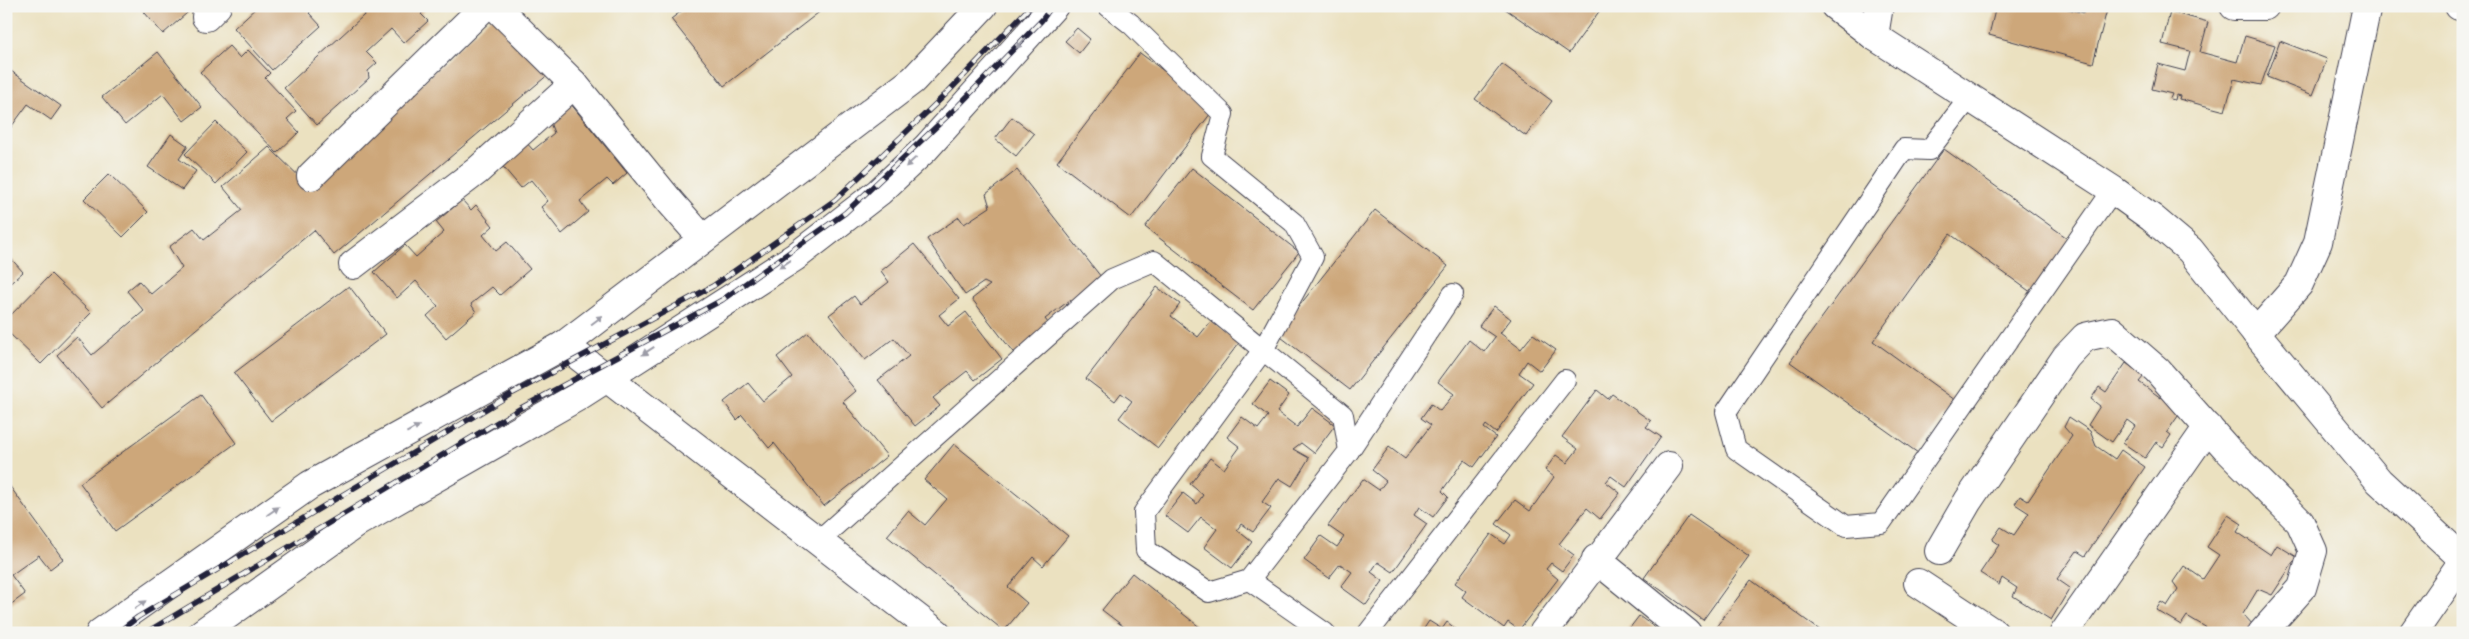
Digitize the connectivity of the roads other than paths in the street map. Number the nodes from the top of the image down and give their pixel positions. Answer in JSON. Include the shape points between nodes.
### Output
{"nodes":[{"id":1,"x":485,"y":6,"type":"edge"},
{"id":2,"x":495,"y":6,"type":"edge"},
{"id":3,"x":983,"y":6,"type":"edge"},
{"id":4,"x":1054,"y":6,"type":"edge"},
{"id":5,"x":1108,"y":6,"type":"edge"},
{"id":6,"x":1835,"y":6,"type":"edge"},
{"id":7,"x":1879,"y":6,"type":"edge"},
{"id":8,"x":2234,"y":6,"type":"edge"},
{"id":9,"x":2265,"y":6,"type":"edge"},
{"id":10,"x":2367,"y":6,"type":"edge"},
{"id":11,"x":2459,"y":6,"type":"edge"},
{"id":12,"x":2463,"y":7,"type":"edge"},
{"id":13,"x":1874,"y":36,"type":"junction"},
{"id":14,"x":574,"y":84,"type":"junction"},
{"id":15,"x":1970,"y":97,"type":"junction"},
{"id":16,"x":311,"y":176,"type":"dead end"},
{"id":17,"x":2113,"y":190,"type":"junction"},
{"id":18,"x":703,"y":239,"type":"junction"},
{"id":19,"x":353,"y":265,"type":"dead end"},
{"id":20,"x":1453,"y":294,"type":"dead end"},
{"id":21,"x":2256,"y":334,"type":"junction"},
{"id":22,"x":564,"y":345,"type":"junction"},
{"id":23,"x":1263,"y":350,"type":"junction"},
{"id":24,"x":605,"y":379,"type":"junction"},
{"id":25,"x":1565,"y":380,"type":"dead end"},
{"id":26,"x":2208,"y":427,"type":"junction"},
{"id":27,"x":1349,"y":451,"type":"junction"},
{"id":28,"x":1669,"y":466,"type":"dead end"},
{"id":29,"x":818,"y":541,"type":"junction"},
{"id":30,"x":1938,"y":551,"type":"dead end"},
{"id":31,"x":1596,"y":559,"type":"junction"},
{"id":32,"x":2463,"y":560,"type":"edge"},
{"id":33,"x":1249,"y":580,"type":"junction"},
{"id":34,"x":1918,"y":584,"type":"dead end"},
{"id":35,"x":100,"y":633,"type":"edge"},
{"id":36,"x":202,"y":633,"type":"edge"},
{"id":37,"x":937,"y":633,"type":"edge"},
{"id":38,"x":1325,"y":633,"type":"edge"},
{"id":39,"x":1368,"y":633,"type":"edge"},
{"id":40,"x":1543,"y":633,"type":"edge"},
{"id":41,"x":1687,"y":633,"type":"edge"},
{"id":42,"x":1994,"y":633,"type":"edge"},
{"id":43,"x":2064,"y":633,"type":"edge"},
{"id":44,"x":2262,"y":633,"type":"edge"},
{"id":45,"x":2413,"y":633,"type":"edge"}],
"edges":[{"from":1,"to":16,"type":"street"},
{"from":2,"to":14,"type":"street"},
{"from":3,"to":18,"type":"street","via":[[913,80]]},
{"from":4,"to":24,"type":"street","one_way":true,"via":[[926,148],[879,192],[795,257]]},
{"from":5,"to":23,"type":"lane","via":[[1131,24],[1223,114],[1212,156],[1294,223],[1313,257]]},
{"from":6,"to":13,"type":"street"},
{"from":7,"to":13,"type":"street"},
{"from":8,"to":9,"type":"street"},
{"from":10,"to":21,"type":"street","via":[[2318,242],[2299,284]]},
{"from":11,"to":12,"type":"street"},
{"from":13,"to":15,"type":"street"},
{"from":14,"to":18,"type":"street"},
{"from":14,"to":19,"type":"street","via":[[477,171]]},
{"from":15,"to":17,"type":"street"},
{"from":15,"to":17,"type":"lane","via":[[1929,150],[1904,149],[1726,412],[1736,449],[1846,526],[1881,523]]},
{"from":17,"to":21,"type":"street","via":[[2190,250]]},
{"from":22,"to":18,"type":"street","one_way":true},
{"from":20,"to":27,"type":"lane"},
{"from":21,"to":32,"type":"street","via":[[2379,481]]},
{"from":22,"to":24,"type":"street"},
{"from":35,"to":22,"type":"street","one_way":true,"via":[[310,485]]},
{"from":23,"to":27,"type":"lane","via":[[1343,414]]},
{"from":23,"to":29,"type":"lane","via":[[1154,261],[1112,279]]},
{"from":23,"to":33,"type":"lane","via":[[1144,512],[1146,550],[1209,592]]},
{"from":24,"to":29,"type":"street"},
{"from":24,"to":36,"type":"street","via":[[358,522]]},
{"from":25,"to":39,"type":"lane"},
{"from":26,"to":30,"type":"street","via":[[2157,370],[2112,331],[2085,337],[2066,357]]},
{"from":26,"to":43,"type":"street"},
{"from":26,"to":44,"type":"street","via":[[2300,522],[2313,551],[2302,588]]},
{"from":27,"to":33,"type":"lane"},
{"from":28,"to":31,"type":"street"},
{"from":29,"to":37,"type":"street"},
{"from":31,"to":40,"type":"street"},
{"from":31,"to":41,"type":"street"},
{"from":32,"to":45,"type":"street"},
{"from":33,"to":38,"type":"lane"},
{"from":34,"to":42,"type":"street"}]}
